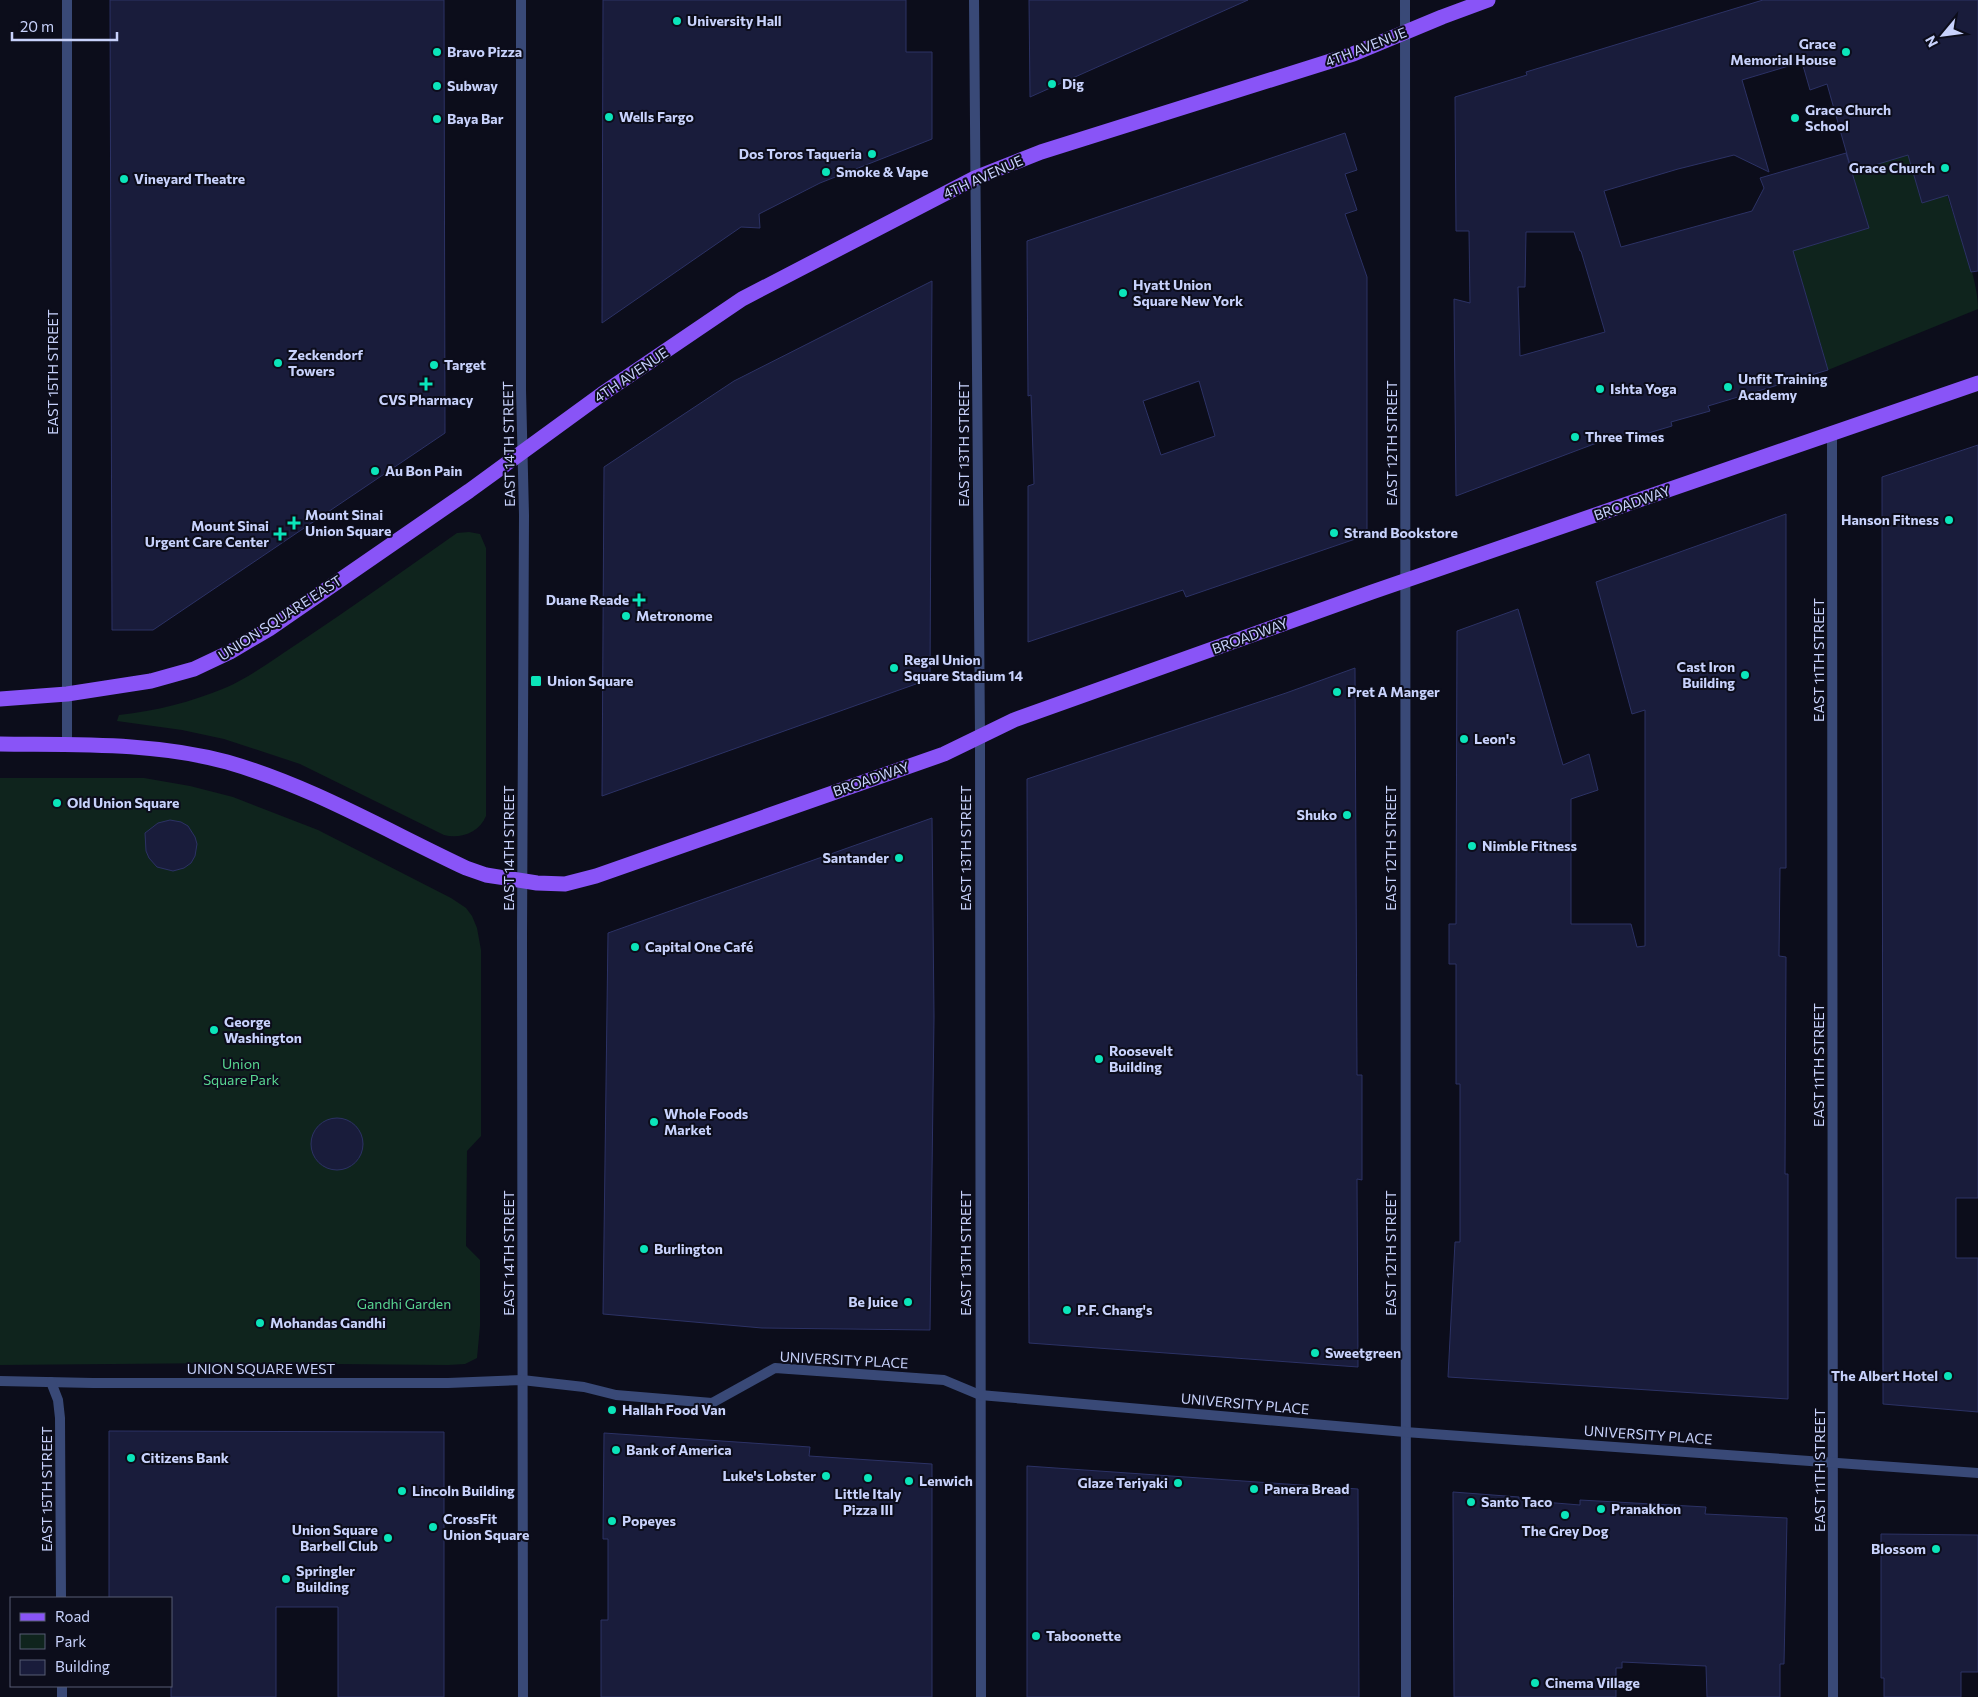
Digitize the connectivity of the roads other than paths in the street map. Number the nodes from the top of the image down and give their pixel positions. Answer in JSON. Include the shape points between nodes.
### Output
{"nodes":[{"id":1,"x":67,"y":0,"type":"edge"},
{"id":2,"x":521,"y":0,"type":"edge"},
{"id":3,"x":974,"y":0,"type":"edge"},
{"id":4,"x":1405,"y":0,"type":"edge"},
{"id":5,"x":1488,"y":0,"type":"edge"},
{"id":6,"x":1405,"y":32,"type":"junction"},
{"id":7,"x":975,"y":178,"type":"junction"},
{"id":8,"x":1978,"y":383,"type":"edge"},
{"id":9,"x":1832,"y":433,"type":"junction"},
{"id":10,"x":524,"y":450,"type":"junction"},
{"id":11,"x":1405,"y":582,"type":"junction"},
{"id":12,"x":67,"y":694,"type":"junction"},
{"id":13,"x":0,"y":699,"type":"edge"},
{"id":14,"x":980,"y":736,"type":"junction"},
{"id":15,"x":0,"y":744,"type":"edge"},
{"id":16,"x":67,"y":745,"type":"junction"},
{"id":17,"x":523,"y":881,"type":"junction"},
{"id":18,"x":522,"y":1380,"type":"junction"},
{"id":19,"x":0,"y":1382,"type":"edge"},
{"id":20,"x":51,"y":1382,"type":"junction"},
{"id":21,"x":980,"y":1395,"type":"junction"},
{"id":22,"x":1405,"y":1432,"type":"junction"},
{"id":23,"x":1834,"y":1462,"type":"junction"},
{"id":24,"x":1978,"y":1473,"type":"edge"},
{"id":25,"x":61,"y":1597,"type":"edge"},
{"id":26,"x":523,"y":1697,"type":"edge"},
{"id":27,"x":981,"y":1697,"type":"edge"},
{"id":28,"x":1406,"y":1697,"type":"edge"},
{"id":29,"x":1833,"y":1697,"type":"edge"}],
"edges":[{"from":1,"to":12,"type":"street","name":"EAST 15TH STREET"},
{"from":2,"to":10,"type":"street","name":"EAST 14TH STREET"},
{"from":3,"to":7,"type":"street","name":"EAST 13TH STREET"},
{"from":4,"to":6,"type":"street","name":"EAST 12TH STREET"},
{"from":5,"to":6,"type":"main road","name":"4TH AVENUE"},
{"from":6,"to":7,"type":"main road","name":"4TH AVENUE","via":[[1353,54],[1041,152]]},
{"from":6,"to":11,"type":"street","name":"EAST 12TH STREET"},
{"from":7,"to":10,"type":"main road","name":"4TH AVENUE","via":[[742,299]]},
{"from":7,"to":14,"type":"street","name":"EAST 13TH STREET"},
{"from":8,"to":9,"type":"main road","name":"BROADWAY"},
{"from":9,"to":11,"type":"main road","name":"BROADWAY"},
{"from":9,"to":23,"type":"street","name":"EAST 11TH STREET"},
{"from":10,"to":12,"type":"main road","name":"UNION SQUARE EAST","via":[[470,491],[269,629],[230,652],[194,669],[151,681]]},
{"from":10,"to":17,"type":"street","name":"EAST 14TH STREET"},
{"from":11,"to":14,"type":"main road","name":"BROADWAY","via":[[1014,720]]},
{"from":11,"to":22,"type":"street","name":"EAST 12TH STREET"},
{"from":12,"to":13,"type":"main road","name":"UNION SQUARE EAST"},
{"from":12,"to":16,"type":"street","name":"EAST 15TH STREET"},
{"from":14,"to":17,"type":"main road","name":"BROADWAY","via":[[944,754],[596,876],[564,884]]},
{"from":14,"to":21,"type":"street","name":"EAST 13TH STREET"},
{"from":15,"to":16,"type":"main road"},
{"from":16,"to":17,"type":"main road","via":[[157,749],[225,762],[308,791],[466,868]]},
{"from":17,"to":18,"type":"street","name":"EAST 14TH STREET"},
{"from":18,"to":20,"type":"street","name":"UNION SQUARE WEST","via":[[448,1383]]},
{"from":18,"to":21,"type":"street","name":"UNIVERSITY PLACE","via":[[584,1387],[616,1395],[712,1403],[776,1368],[944,1380]]},
{"from":18,"to":26,"type":"street","name":"EAST 14TH STREET"},
{"from":19,"to":20,"type":"street","name":"UNION SQUARE WEST"},
{"from":20,"to":25,"type":"street","name":"EAST 15TH STREET","via":[[60,1418]]},
{"from":21,"to":22,"type":"street","name":"UNIVERSITY PLACE"},
{"from":21,"to":27,"type":"street","name":"EAST 13TH STREET"},
{"from":22,"to":23,"type":"street","name":"UNIVERSITY PLACE"},
{"from":22,"to":28,"type":"street","name":"EAST 12TH STREET"},
{"from":23,"to":24,"type":"street","name":"UNIVERSITY PLACE"},
{"from":23,"to":29,"type":"street","name":"EAST 11TH STREET"}]}
